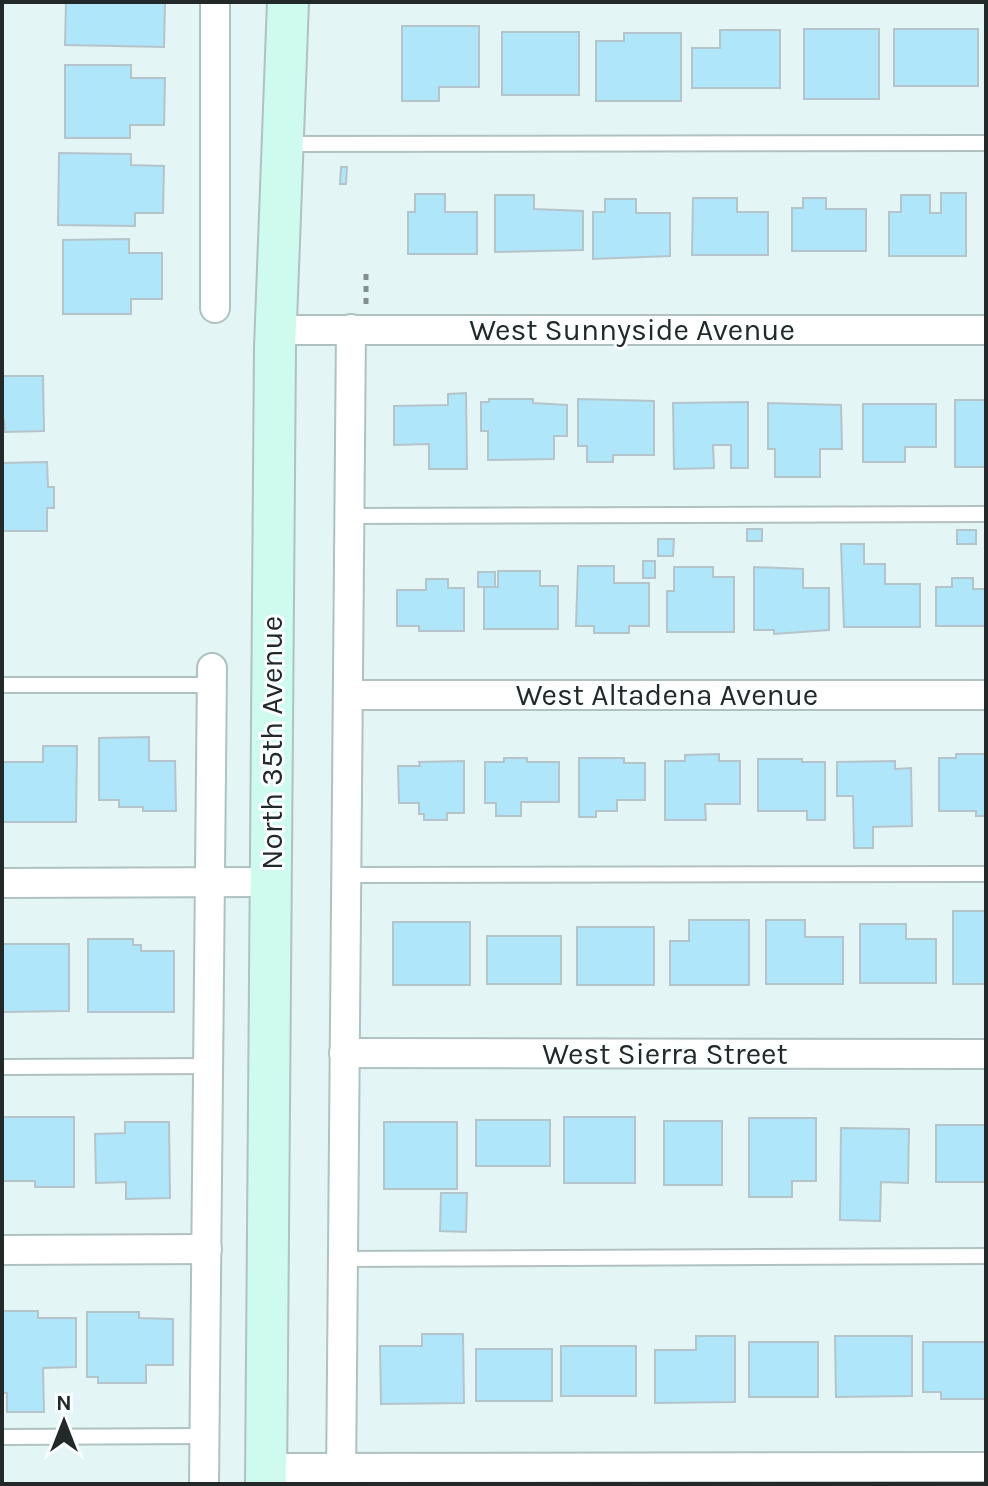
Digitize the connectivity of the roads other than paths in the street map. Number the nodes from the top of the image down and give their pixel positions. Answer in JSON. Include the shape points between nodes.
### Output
{"nodes":[{"id":1,"x":215,"y":2,"type":"edge"},
{"id":2,"x":288,"y":2,"type":"edge"},
{"id":3,"x":986,"y":143,"type":"edge"},
{"id":4,"x":283,"y":144,"type":"junction"},
{"id":5,"x":215,"y":308,"type":"dead end"},
{"id":6,"x":351,"y":329,"type":"junction"},
{"id":7,"x":277,"y":330,"type":"junction"},
{"id":8,"x":986,"y":330,"type":"edge"},
{"id":9,"x":986,"y":514,"type":"edge"},
{"id":10,"x":350,"y":516,"type":"junction"},
{"id":11,"x":212,"y":677,"type":"joint"},
{"id":12,"x":2,"y":685,"type":"edge"},
{"id":13,"x":348,"y":695,"type":"junction"},
{"id":14,"x":986,"y":695,"type":"edge"},
{"id":15,"x":986,"y":874,"type":"edge"},
{"id":16,"x":346,"y":875,"type":"junction"},
{"id":17,"x":210,"y":882,"type":"junction"},
{"id":18,"x":271,"y":882,"type":"junction"},
{"id":19,"x":2,"y":883,"type":"edge"},
{"id":20,"x":344,"y":1053,"type":"junction"},
{"id":21,"x":986,"y":1054,"type":"edge"},
{"id":22,"x":209,"y":1066,"type":"junction"},
{"id":23,"x":2,"y":1067,"type":"edge"},
{"id":24,"x":207,"y":1249,"type":"junction"},
{"id":25,"x":2,"y":1250,"type":"edge"},
{"id":26,"x":986,"y":1256,"type":"edge"},
{"id":27,"x":343,"y":1259,"type":"junction"},
{"id":28,"x":204,"y":1436,"type":"junction"},
{"id":29,"x":2,"y":1437,"type":"edge"},
{"id":30,"x":986,"y":1467,"type":"edge"},
{"id":31,"x":266,"y":1476,"type":"edge"},
{"id":32,"x":341,"y":1476,"type":"edge"},
{"id":33,"x":204,"y":1484,"type":"edge"}],
"edges":[{"from":1,"to":5,"type":"street"},
{"from":2,"to":4,"type":"main road","name":"North 35th Avenue"},
{"from":3,"to":4,"type":"lane"},
{"from":4,"to":7,"type":"main road","name":"North 35th Avenue"},
{"from":6,"to":7,"type":"street","name":"West Sunnyside Avenue"},
{"from":6,"to":8,"type":"street","name":"West Sunnyside Avenue"},
{"from":6,"to":10,"type":"street"},
{"from":7,"to":18,"type":"main road","name":"North 35th Avenue"},
{"from":9,"to":10,"type":"lane"},
{"from":10,"to":13,"type":"street"},
{"from":11,"to":12,"type":"lane"},
{"from":11,"to":17,"type":"street","name":"North 35th Avenue"},
{"from":13,"to":14,"type":"street","name":"West Altadena Avenue"},
{"from":13,"to":16,"type":"street"},
{"from":15,"to":16,"type":"lane"},
{"from":16,"to":20,"type":"street"},
{"from":17,"to":18,"type":"street"},
{"from":17,"to":19,"type":"street"},
{"from":17,"to":22,"type":"street","name":"North 35th Avenue"},
{"from":18,"to":31,"type":"main road","name":"North 35th Avenue"},
{"from":20,"to":21,"type":"street","name":"West Sierra Street"},
{"from":20,"to":27,"type":"street"},
{"from":22,"to":23,"type":"lane"},
{"from":22,"to":24,"type":"street","name":"North 35th Avenue"},
{"from":24,"to":25,"type":"street"},
{"from":24,"to":28,"type":"street","name":"North 35th Avenue"},
{"from":26,"to":27,"type":"lane"},
{"from":27,"to":32,"type":"street"},
{"from":28,"to":29,"type":"lane"},
{"from":28,"to":33,"type":"street","name":"North 35th Avenue"},
{"from":30,"to":32,"type":"street"},
{"from":31,"to":32,"type":"street"}]}
